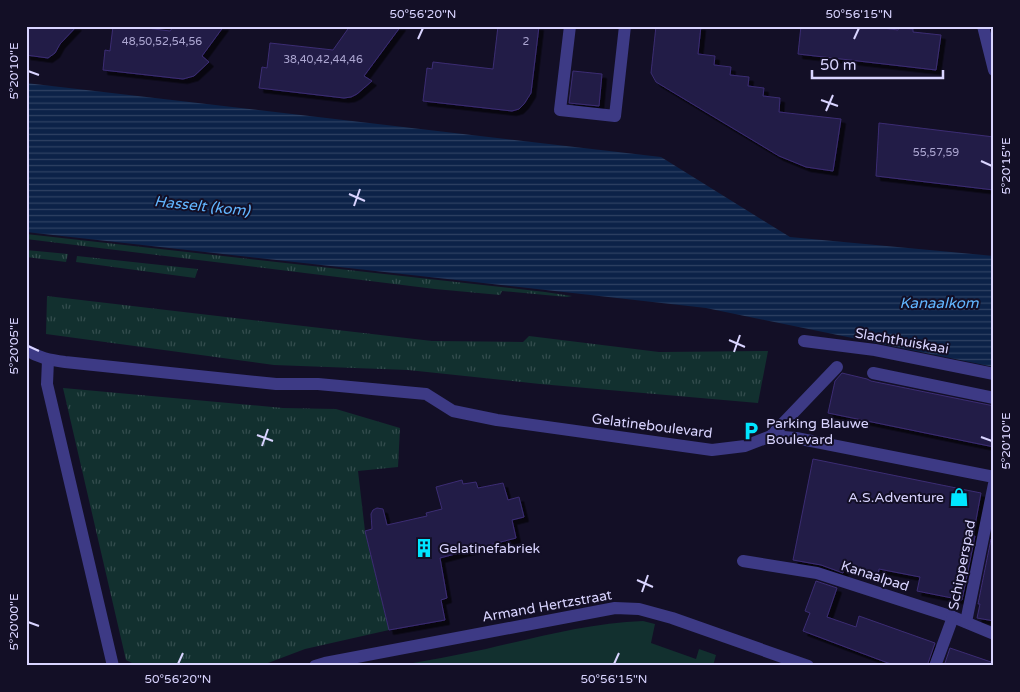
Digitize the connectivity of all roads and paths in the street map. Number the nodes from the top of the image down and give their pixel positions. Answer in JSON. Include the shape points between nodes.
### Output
{"nodes":[{"id":1,"x":570,"y":26,"type":"edge"},
{"id":2,"x":625,"y":26,"type":"edge"},
{"id":3,"x":983,"y":26,"type":"edge"},
{"id":4,"x":994,"y":70,"type":"edge"},
{"id":5,"x":804,"y":341,"type":"dead end"},
{"id":6,"x":26,"y":350,"type":"edge"},
{"id":7,"x":48,"y":360,"type":"junction"},
{"id":8,"x":837,"y":367,"type":"dead end"},
{"id":9,"x":873,"y":373,"type":"dead end"},
{"id":10,"x":994,"y":374,"type":"edge"},
{"id":11,"x":994,"y":398,"type":"edge"},
{"id":12,"x":771,"y":436,"type":"junction"},
{"id":13,"x":994,"y":477,"type":"edge"},
{"id":14,"x":994,"y":484,"type":"edge"},
{"id":15,"x":743,"y":562,"type":"dead end"},
{"id":16,"x":953,"y":617,"type":"junction"},
{"id":17,"x":966,"y":622,"type":"junction"},
{"id":18,"x":994,"y":634,"type":"edge"},
{"id":19,"x":113,"y":666,"type":"edge"},
{"id":20,"x":315,"y":666,"type":"edge"},
{"id":21,"x":808,"y":666,"type":"edge"},
{"id":22,"x":935,"y":666,"type":"edge"}],
"edges":[{"from":1,"to":2,"type":"street","via":[[560,110],[615,116]]},
{"from":3,"to":4,"type":"street"},
{"from":5,"to":10,"type":"street","name":"Slachthuiskaai","via":[[875,350]]},
{"from":6,"to":7,"type":"street"},
{"from":7,"to":12,"type":"street","name":"Gelatineboulevard","via":[[276,384],[318,384],[426,394],[453,411],[497,420],[712,450],[745,446]]},
{"from":7,"to":19,"type":"street","via":[[47,384]]},
{"from":8,"to":12,"type":"street"},
{"from":9,"to":11,"type":"street"},
{"from":12,"to":13,"type":"street","name":"Gelatineboulevard","via":[[815,441]]},
{"from":14,"to":17,"type":"street","name":"Schipperspad"},
{"from":15,"to":16,"type":"street","name":"Kanaalpad","via":[[817,573]]},
{"from":16,"to":17,"type":"street","name":"Kanaalpad"},
{"from":16,"to":22,"type":"street","name":"Schipperspad"},
{"from":17,"to":18,"type":"street","name":"Kanaalpad"},
{"from":20,"to":21,"type":"street","name":"Armand Hertzstraat","via":[[614,608],[639,609],[663,616]]}]}
